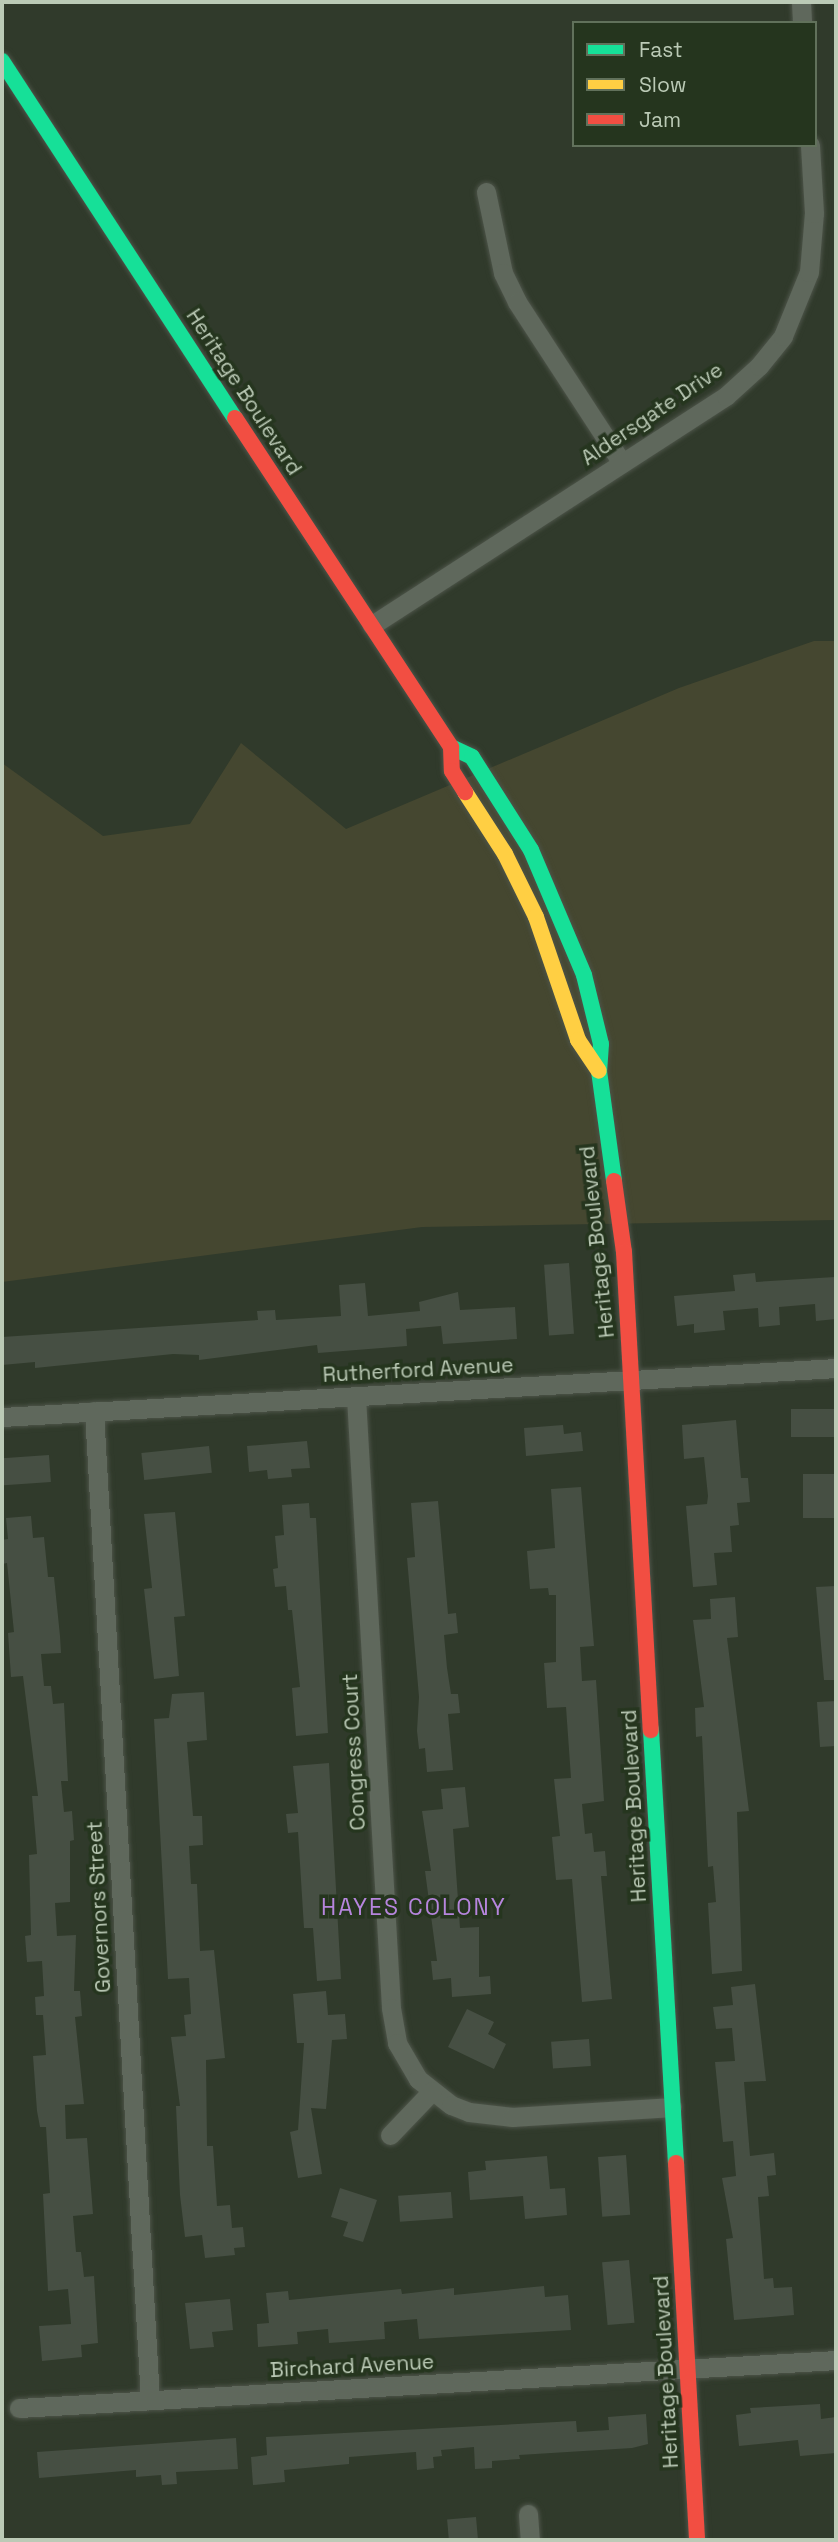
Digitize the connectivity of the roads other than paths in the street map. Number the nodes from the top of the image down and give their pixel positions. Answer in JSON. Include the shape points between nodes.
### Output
{"nodes":[{"id":1,"x":801,"y":2,"type":"edge"},
{"id":2,"x":802,"y":21,"type":"edge"},
{"id":3,"x":2,"y":61,"type":"edge"},
{"id":4,"x":810,"y":147,"type":"edge"},
{"id":5,"x":486,"y":192,"type":"dead end"},
{"id":6,"x":622,"y":463,"type":"junction"},
{"id":7,"x":372,"y":625,"type":"junction"},
{"id":8,"x":450,"y":747,"type":"junction"},
{"id":9,"x":599,"y":1071,"type":"junction"},
{"id":10,"x":836,"y":1368,"type":"edge"},
{"id":11,"x":631,"y":1380,"type":"junction"},
{"id":12,"x":356,"y":1397,"type":"junction"},
{"id":13,"x":94,"y":1411,"type":"junction"},
{"id":14,"x":2,"y":1416,"type":"edge"},
{"id":15,"x":432,"y":2091,"type":"junction"},
{"id":16,"x":672,"y":2107,"type":"junction"},
{"id":17,"x":390,"y":2135,"type":"dead end"},
{"id":18,"x":836,"y":2360,"type":"edge"},
{"id":19,"x":687,"y":2370,"type":"junction"},
{"id":20,"x":150,"y":2400,"type":"junction"},
{"id":21,"x":19,"y":2408,"type":"dead end"},
{"id":22,"x":528,"y":2514,"type":"dead end"},
{"id":23,"x":530,"y":2540,"type":"edge"},
{"id":24,"x":697,"y":2540,"type":"edge"}],
"edges":[{"from":1,"to":2,"type":"street"},
{"from":3,"to":7,"type":"street","name":"Heritage Boulevard"},
{"from":4,"to":6,"type":"street","name":"Aldersgate Drive","via":[[814,214],[809,272],[783,336],[726,396]]},
{"from":5,"to":6,"type":"street","via":[[503,273],[517,302]]},
{"from":6,"to":7,"type":"street","name":"Aldersgate Drive"},
{"from":7,"to":8,"type":"street","name":"Heritage Boulevard"},
{"from":8,"to":9,"type":"street","name":"Heritage Boulevard","via":[[452,771],[526,896],[578,1040]]},
{"from":8,"to":9,"type":"street","name":"Heritage Boulevard","via":[[472,757],[536,861],[584,975],[601,1044]]},
{"from":9,"to":11,"type":"street","name":"Heritage Boulevard","via":[[624,1252]]},
{"from":10,"to":11,"type":"street","name":"Rutherford Avenue"},
{"from":11,"to":12,"type":"street","name":"Rutherford Avenue"},
{"from":11,"to":16,"type":"street","name":"Heritage Boulevard"},
{"from":12,"to":13,"type":"street","name":"Rutherford Avenue"},
{"from":12,"to":15,"type":"street","name":"Congress Court","via":[[391,2008],[394,2033],[406,2062]]},
{"from":13,"to":14,"type":"street","name":"Rutherford Avenue"},
{"from":13,"to":20,"type":"street","name":"Governors Street"},
{"from":15,"to":16,"type":"street","name":"Congress Court","via":[[451,2105],[491,2117]]},
{"from":15,"to":17,"type":"street"},
{"from":16,"to":19,"type":"street","name":"Heritage Boulevard"},
{"from":18,"to":19,"type":"street","name":"Birchard Avenue"},
{"from":19,"to":20,"type":"street","name":"Birchard Avenue"},
{"from":19,"to":24,"type":"street","name":"Heritage Boulevard"},
{"from":20,"to":21,"type":"street","name":"Birchard Avenue"},
{"from":22,"to":23,"type":"street"}]}
